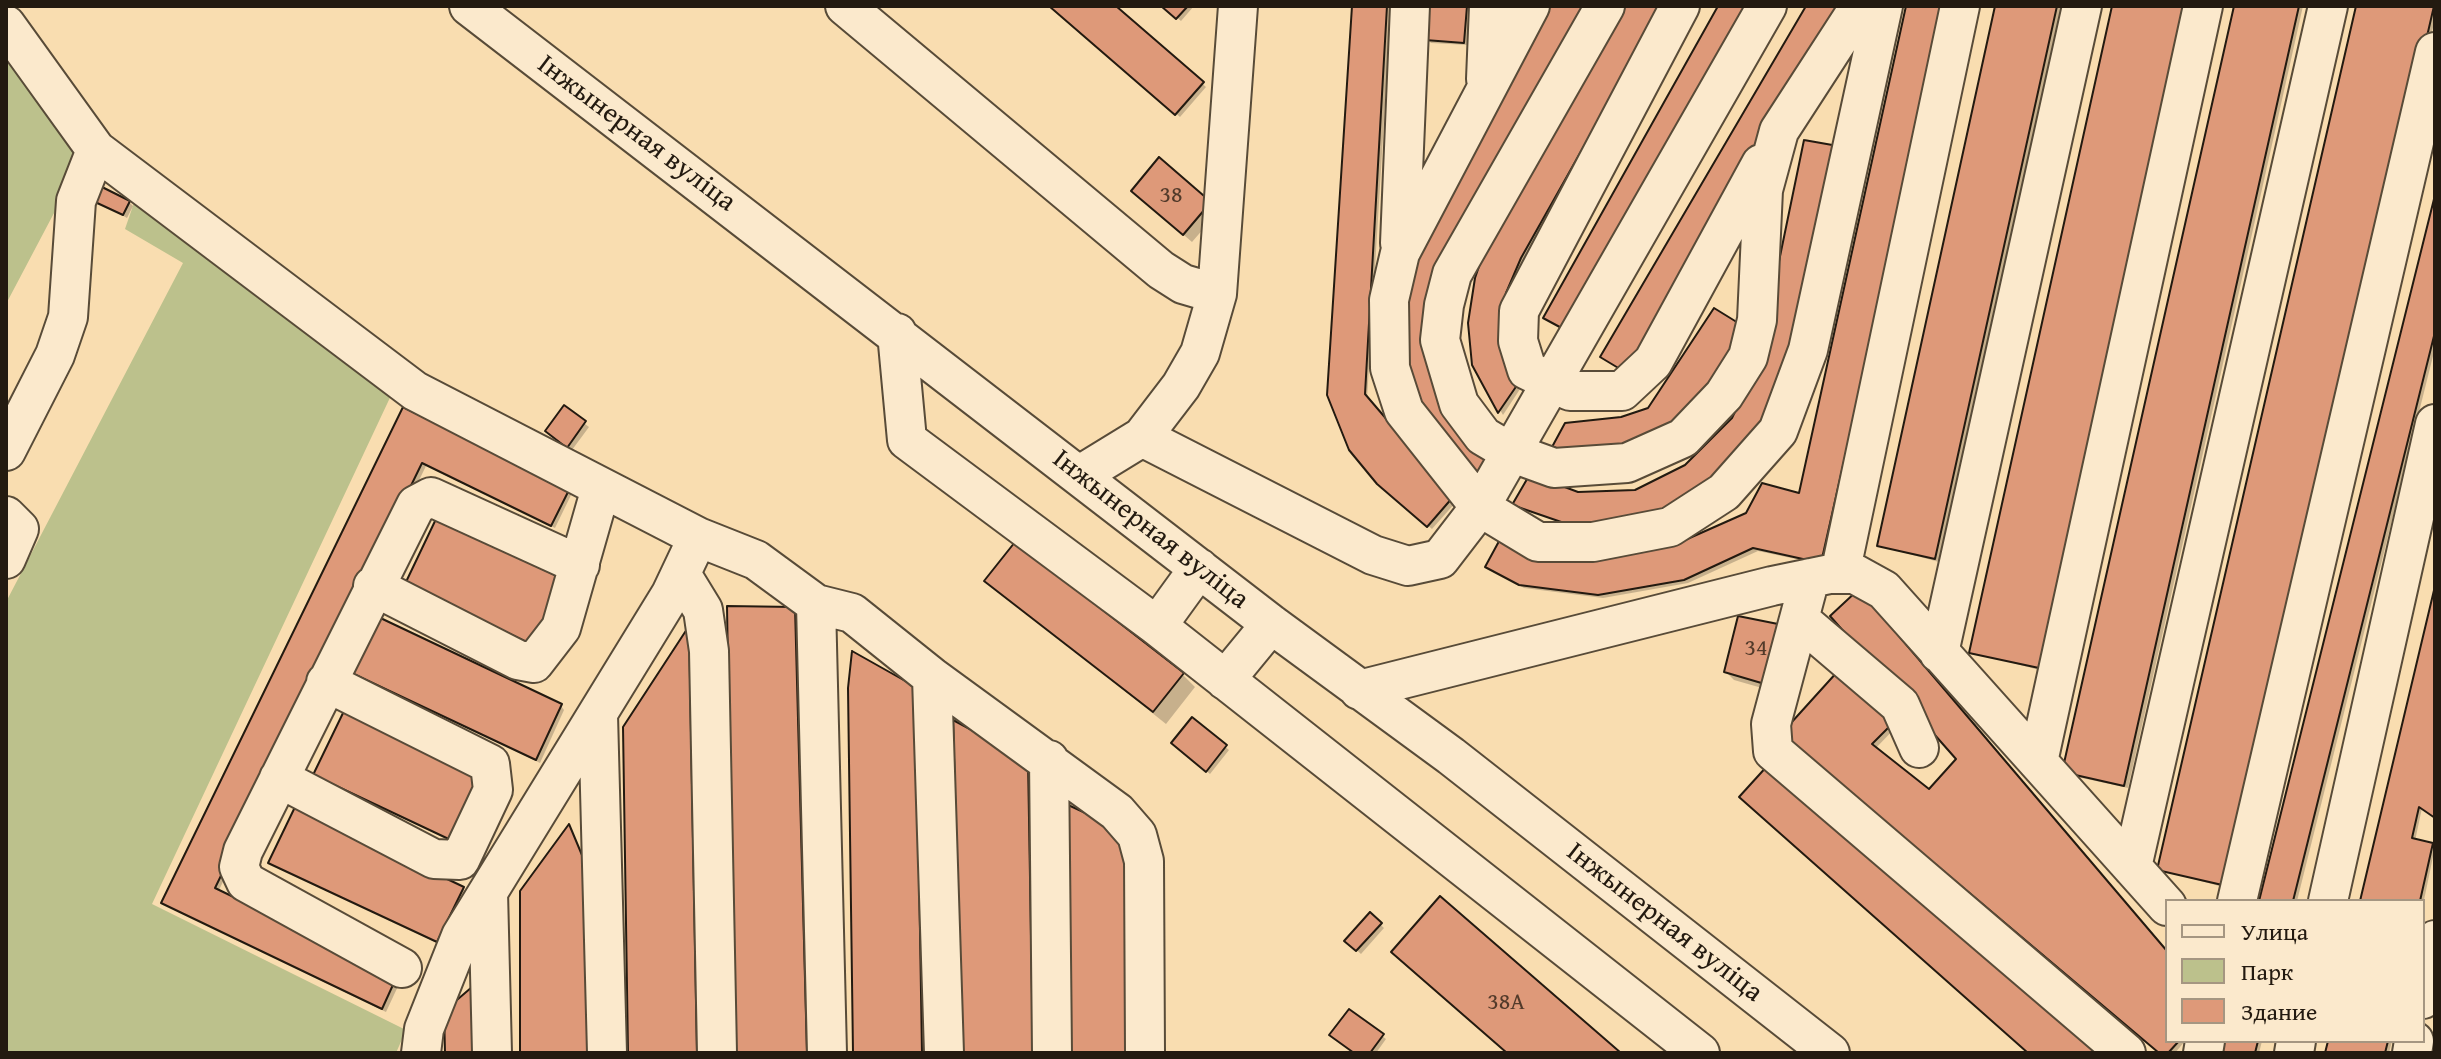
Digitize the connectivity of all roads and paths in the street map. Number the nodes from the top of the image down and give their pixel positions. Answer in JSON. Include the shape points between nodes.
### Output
{"nodes":[{"id":1,"x":469,"y":6,"type":"edge"},
{"id":2,"x":845,"y":6,"type":"edge"},
{"id":3,"x":1238,"y":6,"type":"edge"},
{"id":4,"x":1410,"y":6,"type":"edge"},
{"id":5,"x":1489,"y":6,"type":"edge"},
{"id":6,"x":1530,"y":6,"type":"edge"},
{"id":7,"x":1605,"y":6,"type":"edge"},
{"id":8,"x":1680,"y":6,"type":"edge"},
{"id":9,"x":1767,"y":6,"type":"edge"},
{"id":10,"x":1860,"y":6,"type":"edge"},
{"id":11,"x":1883,"y":6,"type":"edge"},
{"id":12,"x":1960,"y":6,"type":"edge"},
{"id":13,"x":2082,"y":6,"type":"edge"},
{"id":14,"x":2203,"y":6,"type":"edge"},
{"id":15,"x":2328,"y":6,"type":"edge"},
{"id":16,"x":6,"y":25,"type":"edge"},
{"id":17,"x":2435,"y":52,"type":"edge"},
{"id":18,"x":1485,"y":91,"type":"junction"},
{"id":19,"x":1779,"y":131,"type":"junction"},
{"id":20,"x":96,"y":150,"type":"junction"},
{"id":21,"x":1400,"y":253,"type":"junction"},
{"id":22,"x":1217,"y":294,"type":"junction"},
{"id":23,"x":897,"y":333,"type":"junction"},
{"id":24,"x":1549,"y":382,"type":"junction"},
{"id":25,"x":2435,"y":424,"type":"edge"},
{"id":26,"x":1142,"y":437,"type":"junction"},
{"id":27,"x":6,"y":451,"type":"edge"},
{"id":28,"x":1510,"y":452,"type":"junction"},
{"id":29,"x":1080,"y":475,"type":"junction"},
{"id":30,"x":601,"y":488,"type":"junction"},
{"id":31,"x":1480,"y":507,"type":"junction"},
{"id":32,"x":6,"y":516,"type":"edge"},
{"id":33,"x":698,"y":537,"type":"junction"},
{"id":34,"x":6,"y":559,"type":"edge"},
{"id":35,"x":580,"y":565,"type":"junction"},
{"id":36,"x":1199,"y":568,"type":"junction"},
{"id":37,"x":681,"y":574,"type":"junction"},
{"id":38,"x":1825,"y":576,"type":"junction"},
{"id":39,"x":373,"y":586,"type":"junction"},
{"id":40,"x":816,"y":604,"type":"junction"},
{"id":41,"x":1799,"y":619,"type":"junction"},
{"id":42,"x":1271,"y":624,"type":"junction"},
{"id":43,"x":1157,"y":626,"type":"junction"},
{"id":44,"x":1939,"y":653,"type":"junction"},
{"id":45,"x":932,"y":677,"type":"junction"},
{"id":46,"x":1225,"y":680,"type":"junction"},
{"id":47,"x":326,"y":682,"type":"junction"},
{"id":48,"x":1359,"y":690,"type":"junction"},
{"id":49,"x":598,"y":715,"type":"junction"},
{"id":50,"x":1919,"y":748,"type":"dead end"},
{"id":51,"x":1049,"y":760,"type":"junction"},
{"id":52,"x":2038,"y":762,"type":"junction"},
{"id":53,"x":279,"y":778,"type":"junction"},
{"id":54,"x":2132,"y":867,"type":"junction"},
{"id":55,"x":488,"y":892,"type":"junction"},
{"id":56,"x":2237,"y":899,"type":"edge"},
{"id":57,"x":2328,"y":899,"type":"edge"},
{"id":58,"x":2165,"y":904,"type":"edge"},
{"id":59,"x":2435,"y":940,"type":"edge"},
{"id":60,"x":402,"y":968,"type":"dead end"},
{"id":61,"x":2425,"y":989,"type":"edge"},
{"id":62,"x":421,"y":1053,"type":"edge"},
{"id":63,"x":492,"y":1053,"type":"edge"},
{"id":64,"x":607,"y":1053,"type":"edge"},
{"id":65,"x":717,"y":1053,"type":"edge"},
{"id":66,"x":827,"y":1053,"type":"edge"},
{"id":67,"x":944,"y":1053,"type":"edge"},
{"id":68,"x":1052,"y":1053,"type":"edge"},
{"id":69,"x":1145,"y":1053,"type":"edge"},
{"id":70,"x":1700,"y":1053,"type":"edge"},
{"id":71,"x":1830,"y":1053,"type":"edge"},
{"id":72,"x":2126,"y":1053,"type":"edge"}],
"edges":[{"from":1,"to":23,"type":"street","name":"Інжынерная вуліца"},
{"from":2,"to":22,"type":"street","via":[[1161,270],[1183,284]]},
{"from":3,"to":22,"type":"street"},
{"from":4,"to":21,"type":"street"},
{"from":5,"to":18,"type":"street"},
{"from":6,"to":18,"type":"street"},
{"from":7,"to":28,"type":"street","via":[[1452,274],[1444,305],[1440,340],[1459,404],[1483,436]]},
{"from":8,"to":24,"type":"street","via":[[1519,311],[1518,341],[1527,370]]},
{"from":9,"to":24,"type":"street"},
{"from":10,"to":19,"type":"street"},
{"from":11,"to":31,"type":"street","via":[[1808,350],[1778,431],[1724,492],[1670,527],[1593,542],[1538,542]]},
{"from":12,"to":38,"type":"street"},
{"from":13,"to":44,"type":"street"},
{"from":14,"to":52,"type":"street"},
{"from":15,"to":54,"type":"street"},
{"from":16,"to":20,"type":"street"},
{"from":17,"to":56,"type":"street"},
{"from":18,"to":21,"type":"street"},
{"from":19,"to":24,"type":"street","via":[[1653,362],[1622,391],[1570,391]]},
{"from":19,"to":28,"type":"street","via":[[1763,190],[1757,320],[1748,357],[1724,395],[1683,438],[1627,463],[1554,468]]},
{"from":20,"to":27,"type":"street","via":[[76,201],[68,317],[55,355]]},
{"from":20,"to":30,"type":"street","via":[[415,391]]},
{"from":21,"to":31,"type":"street","via":[[1389,300],[1390,368],[1404,411]]},
{"from":22,"to":26,"type":"street","via":[[1200,353]]},
{"from":23,"to":29,"type":"street","name":"Інжынерная вуліца"},
{"from":23,"to":43,"type":"street","via":[[907,440]]},
{"from":24,"to":28,"type":"street"},
{"from":25,"to":57,"type":"street"},
{"from":26,"to":29,"type":"street"},
{"from":26,"to":31,"type":"street","via":[[1373,555],[1408,566],[1440,559]]},
{"from":28,"to":31,"type":"street"},
{"from":29,"to":36,"type":"street","name":"Інжынерная вуліца"},
{"from":30,"to":33,"type":"street"},
{"from":30,"to":35,"type":"street"},
{"from":32,"to":34,"type":"street","via":[[19,529]]},
{"from":33,"to":37,"type":"street"},
{"from":33,"to":40,"type":"street","via":[[756,560]]},
{"from":35,"to":39,"type":"street","via":[[431,497],[416,505]]},
{"from":35,"to":39,"type":"street","via":[[561,628],[534,663],[518,660]]},
{"from":36,"to":42,"type":"street","name":"Інжынерная вуліца"},
{"from":36,"to":43,"type":"street"},
{"from":37,"to":49,"type":"street"},
{"from":37,"to":65,"type":"street","via":[[703,610],[709,651]]},
{"from":38,"to":41,"type":"street"},
{"from":38,"to":44,"type":"street","via":[[1855,574],[1884,590]]},
{"from":38,"to":48,"type":"street"},
{"from":39,"to":47,"type":"street"},
{"from":40,"to":45,"type":"street","via":[[852,613]]},
{"from":40,"to":66,"type":"street"},
{"from":41,"to":50,"type":"street","via":[[1900,705]]},
{"from":41,"to":72,"type":"street","via":[[1771,724],[1773,751]]},
{"from":42,"to":46,"type":"street"},
{"from":42,"to":48,"type":"street","name":"Інжынерная вуліца"},
{"from":43,"to":46,"type":"street"},
{"from":44,"to":52,"type":"street"},
{"from":45,"to":51,"type":"street"},
{"from":45,"to":67,"type":"street"},
{"from":46,"to":70,"type":"street"},
{"from":47,"to":53,"type":"street"},
{"from":47,"to":53,"type":"street","via":[[490,764],[493,790],[460,860],[434,859]]},
{"from":48,"to":71,"type":"street","name":"Інжынерная вуліца"},
{"from":49,"to":55,"type":"street"},
{"from":49,"to":64,"type":"street"},
{"from":51,"to":68,"type":"street"},
{"from":51,"to":69,"type":"street","via":[[1117,812],[1137,835],[1144,861]]},
{"from":52,"to":54,"type":"street"},
{"from":53,"to":60,"type":"street","via":[[243,851],[239,867],[246,882]]},
{"from":54,"to":58,"type":"street"},
{"from":55,"to":62,"type":"street","via":[[461,936],[424,1029]]},
{"from":55,"to":63,"type":"street"},
{"from":59,"to":61,"type":"street"}]}
